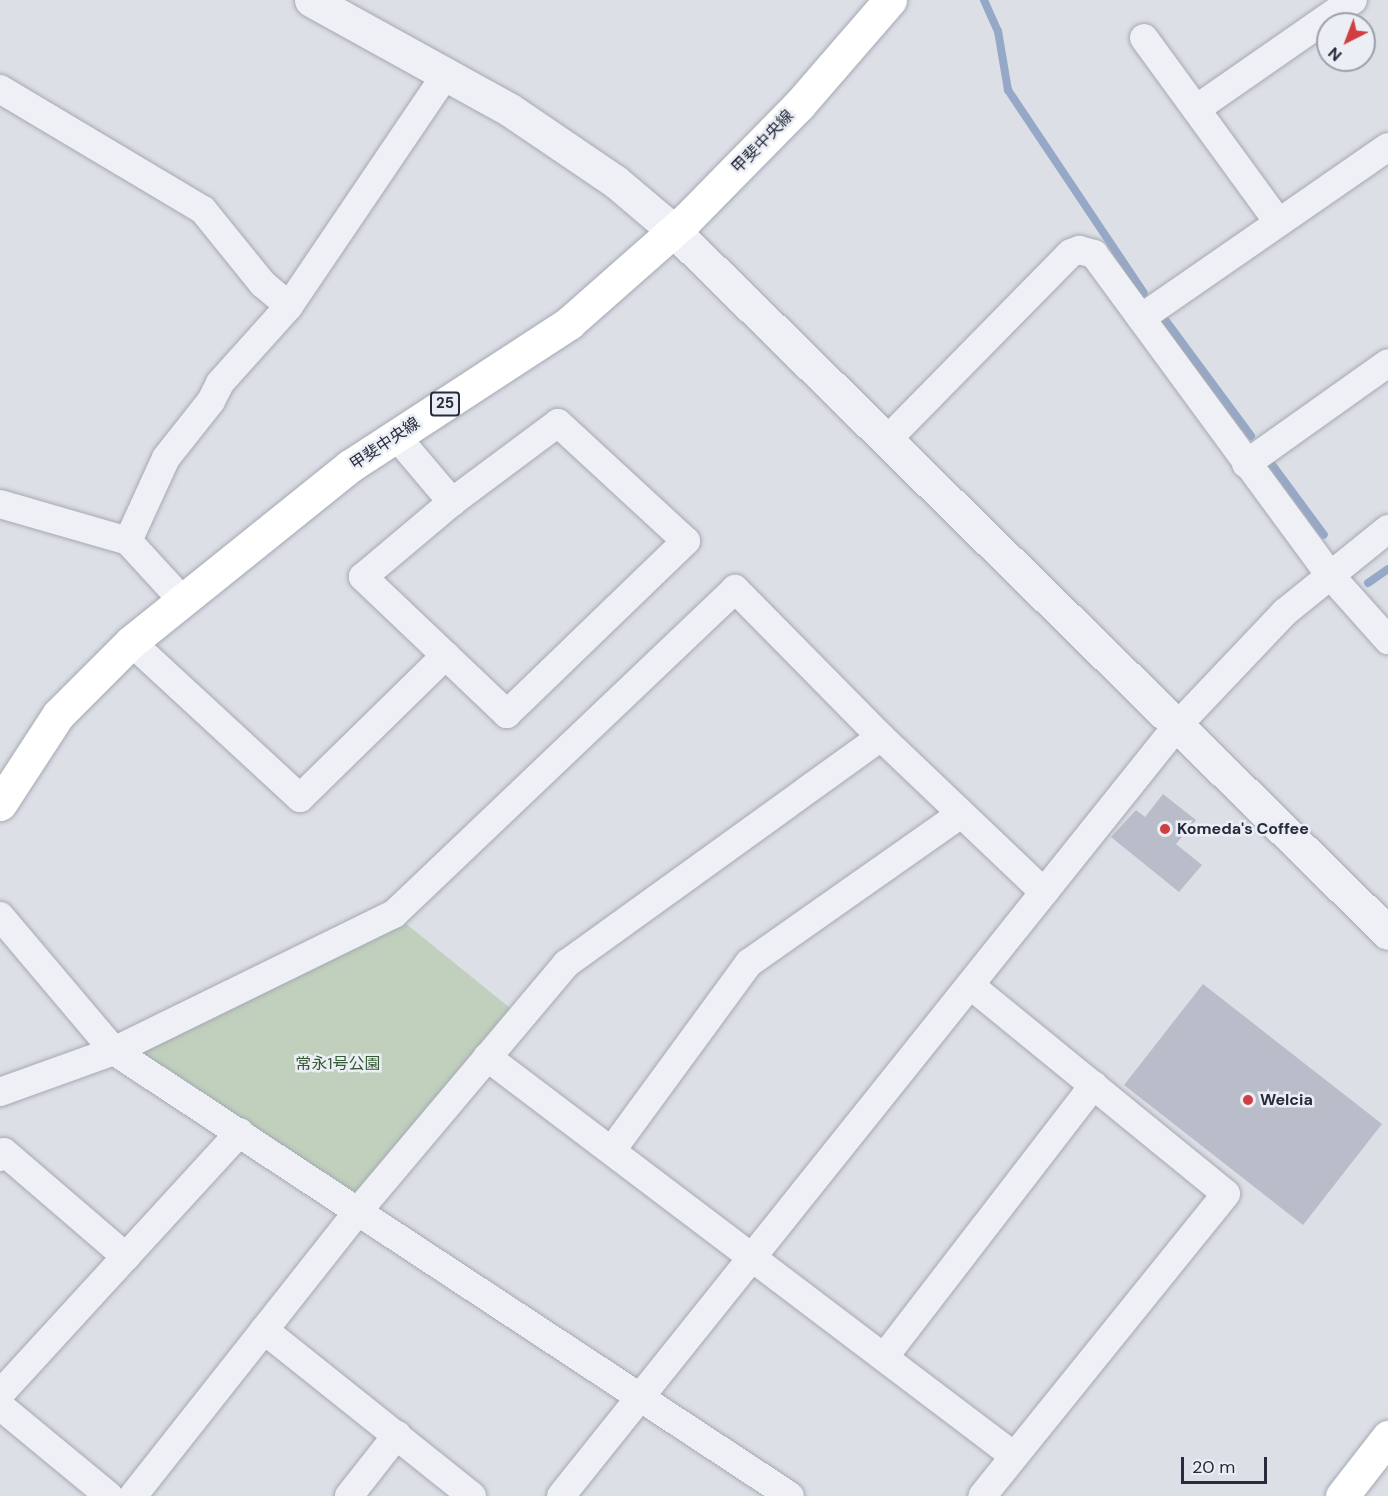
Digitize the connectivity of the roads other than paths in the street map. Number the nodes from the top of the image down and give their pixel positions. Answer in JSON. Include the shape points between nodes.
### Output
{"nodes":[{"id":1,"x":311,"y":0,"type":"edge"},
{"id":2,"x":890,"y":0,"type":"edge"},
{"id":3,"x":1353,"y":0,"type":"edge"},
{"id":4,"x":1144,"y":38,"type":"dead end"},
{"id":5,"x":447,"y":73,"type":"junction"},
{"id":6,"x":0,"y":89,"type":"edge"},
{"id":7,"x":1196,"y":109,"type":"junction"},
{"id":8,"x":1388,"y":147,"type":"edge"},
{"id":9,"x":1278,"y":222,"type":"junction"},
{"id":10,"x":674,"y":231,"type":"junction"},
{"id":11,"x":289,"y":306,"type":"junction"},
{"id":12,"x":1141,"y":318,"type":"junction"},
{"id":13,"x":1388,"y":363,"type":"edge"},
{"id":14,"x":396,"y":436,"type":"junction"},
{"id":15,"x":887,"y":440,"type":"junction"},
{"id":16,"x":1246,"y":464,"type":"junction"},
{"id":17,"x":452,"y":502,"type":"junction"},
{"id":18,"x":0,"y":504,"type":"edge"},
{"id":19,"x":1388,"y":530,"type":"edge"},
{"id":20,"x":128,"y":541,"type":"junction"},
{"id":21,"x":1329,"y":574,"type":"junction"},
{"id":22,"x":182,"y":600,"type":"junction"},
{"id":23,"x":1388,"y":640,"type":"edge"},
{"id":24,"x":131,"y":642,"type":"junction"},
{"id":25,"x":446,"y":655,"type":"junction"},
{"id":26,"x":1177,"y":726,"type":"junction"},
{"id":27,"x":881,"y":737,"type":"junction"},
{"id":28,"x":0,"y":804,"type":"edge"},
{"id":29,"x":961,"y":814,"type":"junction"},
{"id":30,"x":1044,"y":892,"type":"junction"},
{"id":31,"x":0,"y":916,"type":"edge"},
{"id":32,"x":1388,"y":933,"type":"edge"},
{"id":33,"x":970,"y":985,"type":"junction"},
{"id":34,"x":114,"y":1051,"type":"junction"},
{"id":35,"x":487,"y":1057,"type":"junction"},
{"id":36,"x":1094,"y":1085,"type":"junction"},
{"id":37,"x":0,"y":1092,"type":"edge"},
{"id":38,"x":240,"y":1132,"type":"junction"},
{"id":39,"x":612,"y":1150,"type":"junction"},
{"id":40,"x":0,"y":1157,"type":"edge"},
{"id":41,"x":359,"y":1210,"type":"junction"},
{"id":42,"x":754,"y":1256,"type":"junction"},
{"id":43,"x":126,"y":1257,"type":"junction"},
{"id":44,"x":264,"y":1330,"type":"junction"},
{"id":45,"x":885,"y":1356,"type":"junction"},
{"id":46,"x":0,"y":1394,"type":"edge"},
{"id":47,"x":640,"y":1398,"type":"junction"},
{"id":48,"x":0,"y":1406,"type":"edge"},
{"id":49,"x":397,"y":1435,"type":"junction"},
{"id":50,"x":1388,"y":1437,"type":"edge"},
{"id":51,"x":1014,"y":1456,"type":"junction"},
{"id":52,"x":109,"y":1496,"type":"edge"},
{"id":53,"x":133,"y":1496,"type":"edge"},
{"id":54,"x":350,"y":1496,"type":"edge"},
{"id":55,"x":472,"y":1496,"type":"edge"},
{"id":56,"x":561,"y":1496,"type":"edge"},
{"id":57,"x":790,"y":1496,"type":"edge"},
{"id":58,"x":982,"y":1496,"type":"edge"},
{"id":59,"x":1342,"y":1496,"type":"edge"}],
"edges":[{"from":1,"to":5,"type":"street"},
{"from":2,"to":10,"type":"main road","name":"甲斐中央線","number":"25","via":[[799,105]]},
{"from":3,"to":7,"type":"street"},
{"from":4,"to":7,"type":"street"},
{"from":5,"to":10,"type":"street","via":[[510,110],[616,182]]},
{"from":5,"to":11,"type":"street"},
{"from":6,"to":11,"type":"street","via":[[203,210],[263,284]]},
{"from":7,"to":9,"type":"street"},
{"from":8,"to":9,"type":"street"},
{"from":9,"to":12,"type":"street"},
{"from":10,"to":14,"type":"main road","name":"甲斐中央線","number":"25","via":[[569,323]]},
{"from":10,"to":15,"type":"street"},
{"from":11,"to":20,"type":"street","via":[[220,382],[211,401],[166,458]]},
{"from":12,"to":15,"type":"street","via":[[1094,254],[1079,250],[1071,253]]},
{"from":12,"to":16,"type":"street"},
{"from":13,"to":16,"type":"street"},
{"from":14,"to":17,"type":"street"},
{"from":14,"to":22,"type":"main road","name":"甲斐中央線","number":"25","via":[[350,466]]},
{"from":15,"to":26,"type":"street"},
{"from":16,"to":21,"type":"street"},
{"from":17,"to":25,"type":"street","via":[[363,577]]},
{"from":17,"to":25,"type":"street","via":[[558,423],[686,541],[507,714]]},
{"from":18,"to":20,"type":"street"},
{"from":19,"to":21,"type":"street"},
{"from":20,"to":22,"type":"street"},
{"from":21,"to":23,"type":"street"},
{"from":21,"to":26,"type":"street","via":[[1251,645]]},
{"from":22,"to":24,"type":"main road","name":"甲斐中央線","number":"25"},
{"from":24,"to":25,"type":"street","via":[[300,798]]},
{"from":24,"to":28,"type":"main road","name":"甲斐中央線","number":"25","via":[[58,715]]},
{"from":26,"to":30,"type":"street"},
{"from":26,"to":32,"type":"street"},
{"from":27,"to":29,"type":"street"},
{"from":27,"to":34,"type":"street","via":[[735,589],[394,914]]},
{"from":27,"to":35,"type":"street","via":[[566,964]]},
{"from":29,"to":30,"type":"street"},
{"from":29,"to":39,"type":"street","via":[[749,963]]},
{"from":30,"to":33,"type":"street"},
{"from":31,"to":34,"type":"street"},
{"from":33,"to":36,"type":"street"},
{"from":33,"to":42,"type":"street"},
{"from":34,"to":37,"type":"street"},
{"from":34,"to":38,"type":"street"},
{"from":35,"to":39,"type":"street"},
{"from":35,"to":41,"type":"street"},
{"from":36,"to":45,"type":"street"},
{"from":36,"to":51,"type":"street","via":[[1226,1194]]},
{"from":38,"to":41,"type":"street"},
{"from":38,"to":43,"type":"street"},
{"from":39,"to":42,"type":"street"},
{"from":40,"to":43,"type":"street","via":[[4,1152]]},
{"from":41,"to":44,"type":"street"},
{"from":41,"to":47,"type":"street"},
{"from":42,"to":45,"type":"street"},
{"from":42,"to":47,"type":"street"},
{"from":43,"to":46,"type":"street"},
{"from":44,"to":49,"type":"street"},
{"from":44,"to":53,"type":"street"},
{"from":45,"to":51,"type":"street"},
{"from":47,"to":56,"type":"street"},
{"from":47,"to":57,"type":"street"},
{"from":48,"to":52,"type":"street"},
{"from":49,"to":54,"type":"street"},
{"from":49,"to":55,"type":"street"},
{"from":50,"to":59,"type":"main road"},
{"from":51,"to":58,"type":"street"}]}
